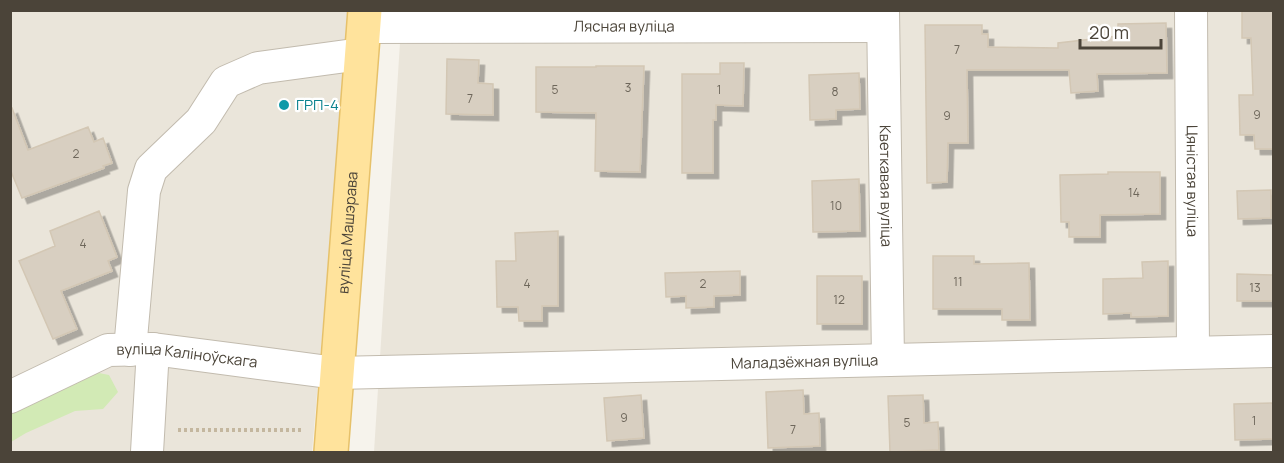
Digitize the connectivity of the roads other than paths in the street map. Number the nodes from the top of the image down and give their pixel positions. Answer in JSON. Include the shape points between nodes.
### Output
{"nodes":[{"id":1,"x":1191,"y":10,"type":"edge"},
{"id":2,"x":883,"y":18,"type":"edge"},
{"id":3,"x":363,"y":31,"type":"edge"},
{"id":4,"x":141,"y":350,"type":"junction"},
{"id":5,"x":1274,"y":351,"type":"edge"},
{"id":6,"x":1193,"y":352,"type":"junction"},
{"id":7,"x":888,"y":360,"type":"junction"},
{"id":8,"x":336,"y":374,"type":"junction"},
{"id":9,"x":10,"y":397,"type":"edge"},
{"id":10,"x":147,"y":441,"type":"edge"},
{"id":11,"x":332,"y":441,"type":"edge"}],
"edges":[{"from":1,"to":6,"type":"street","name":"Цяністая вуліца"},
{"from":2,"to":3,"type":"street","name":"Лясная вуліца"},
{"from":2,"to":7,"type":"street","name":"Кветкавая вуліца"},
{"from":3,"to":4,"type":"street","name":"Лясная вуліца","via":[[226,82],[201,121],[151,168],[144,192]]},
{"from":3,"to":8,"type":"main road","name":"вуліца Машэрава"},
{"from":4,"to":8,"type":"street","name":"вуліца Каліноўскага"},
{"from":4,"to":9,"type":"street","name":"вуліца Каліноўскага","via":[[108,350]]},
{"from":4,"to":10,"type":"street","name":"Лясная вуліца"},
{"from":5,"to":6,"type":"street","name":"Маладзёжная вуліца"},
{"from":6,"to":7,"type":"street","name":"Маладзёжная вуліца"},
{"from":7,"to":8,"type":"street","name":"Маладзёжная вуліца"},
{"from":8,"to":11,"type":"main road","name":"вуліца Машэрава"}]}
